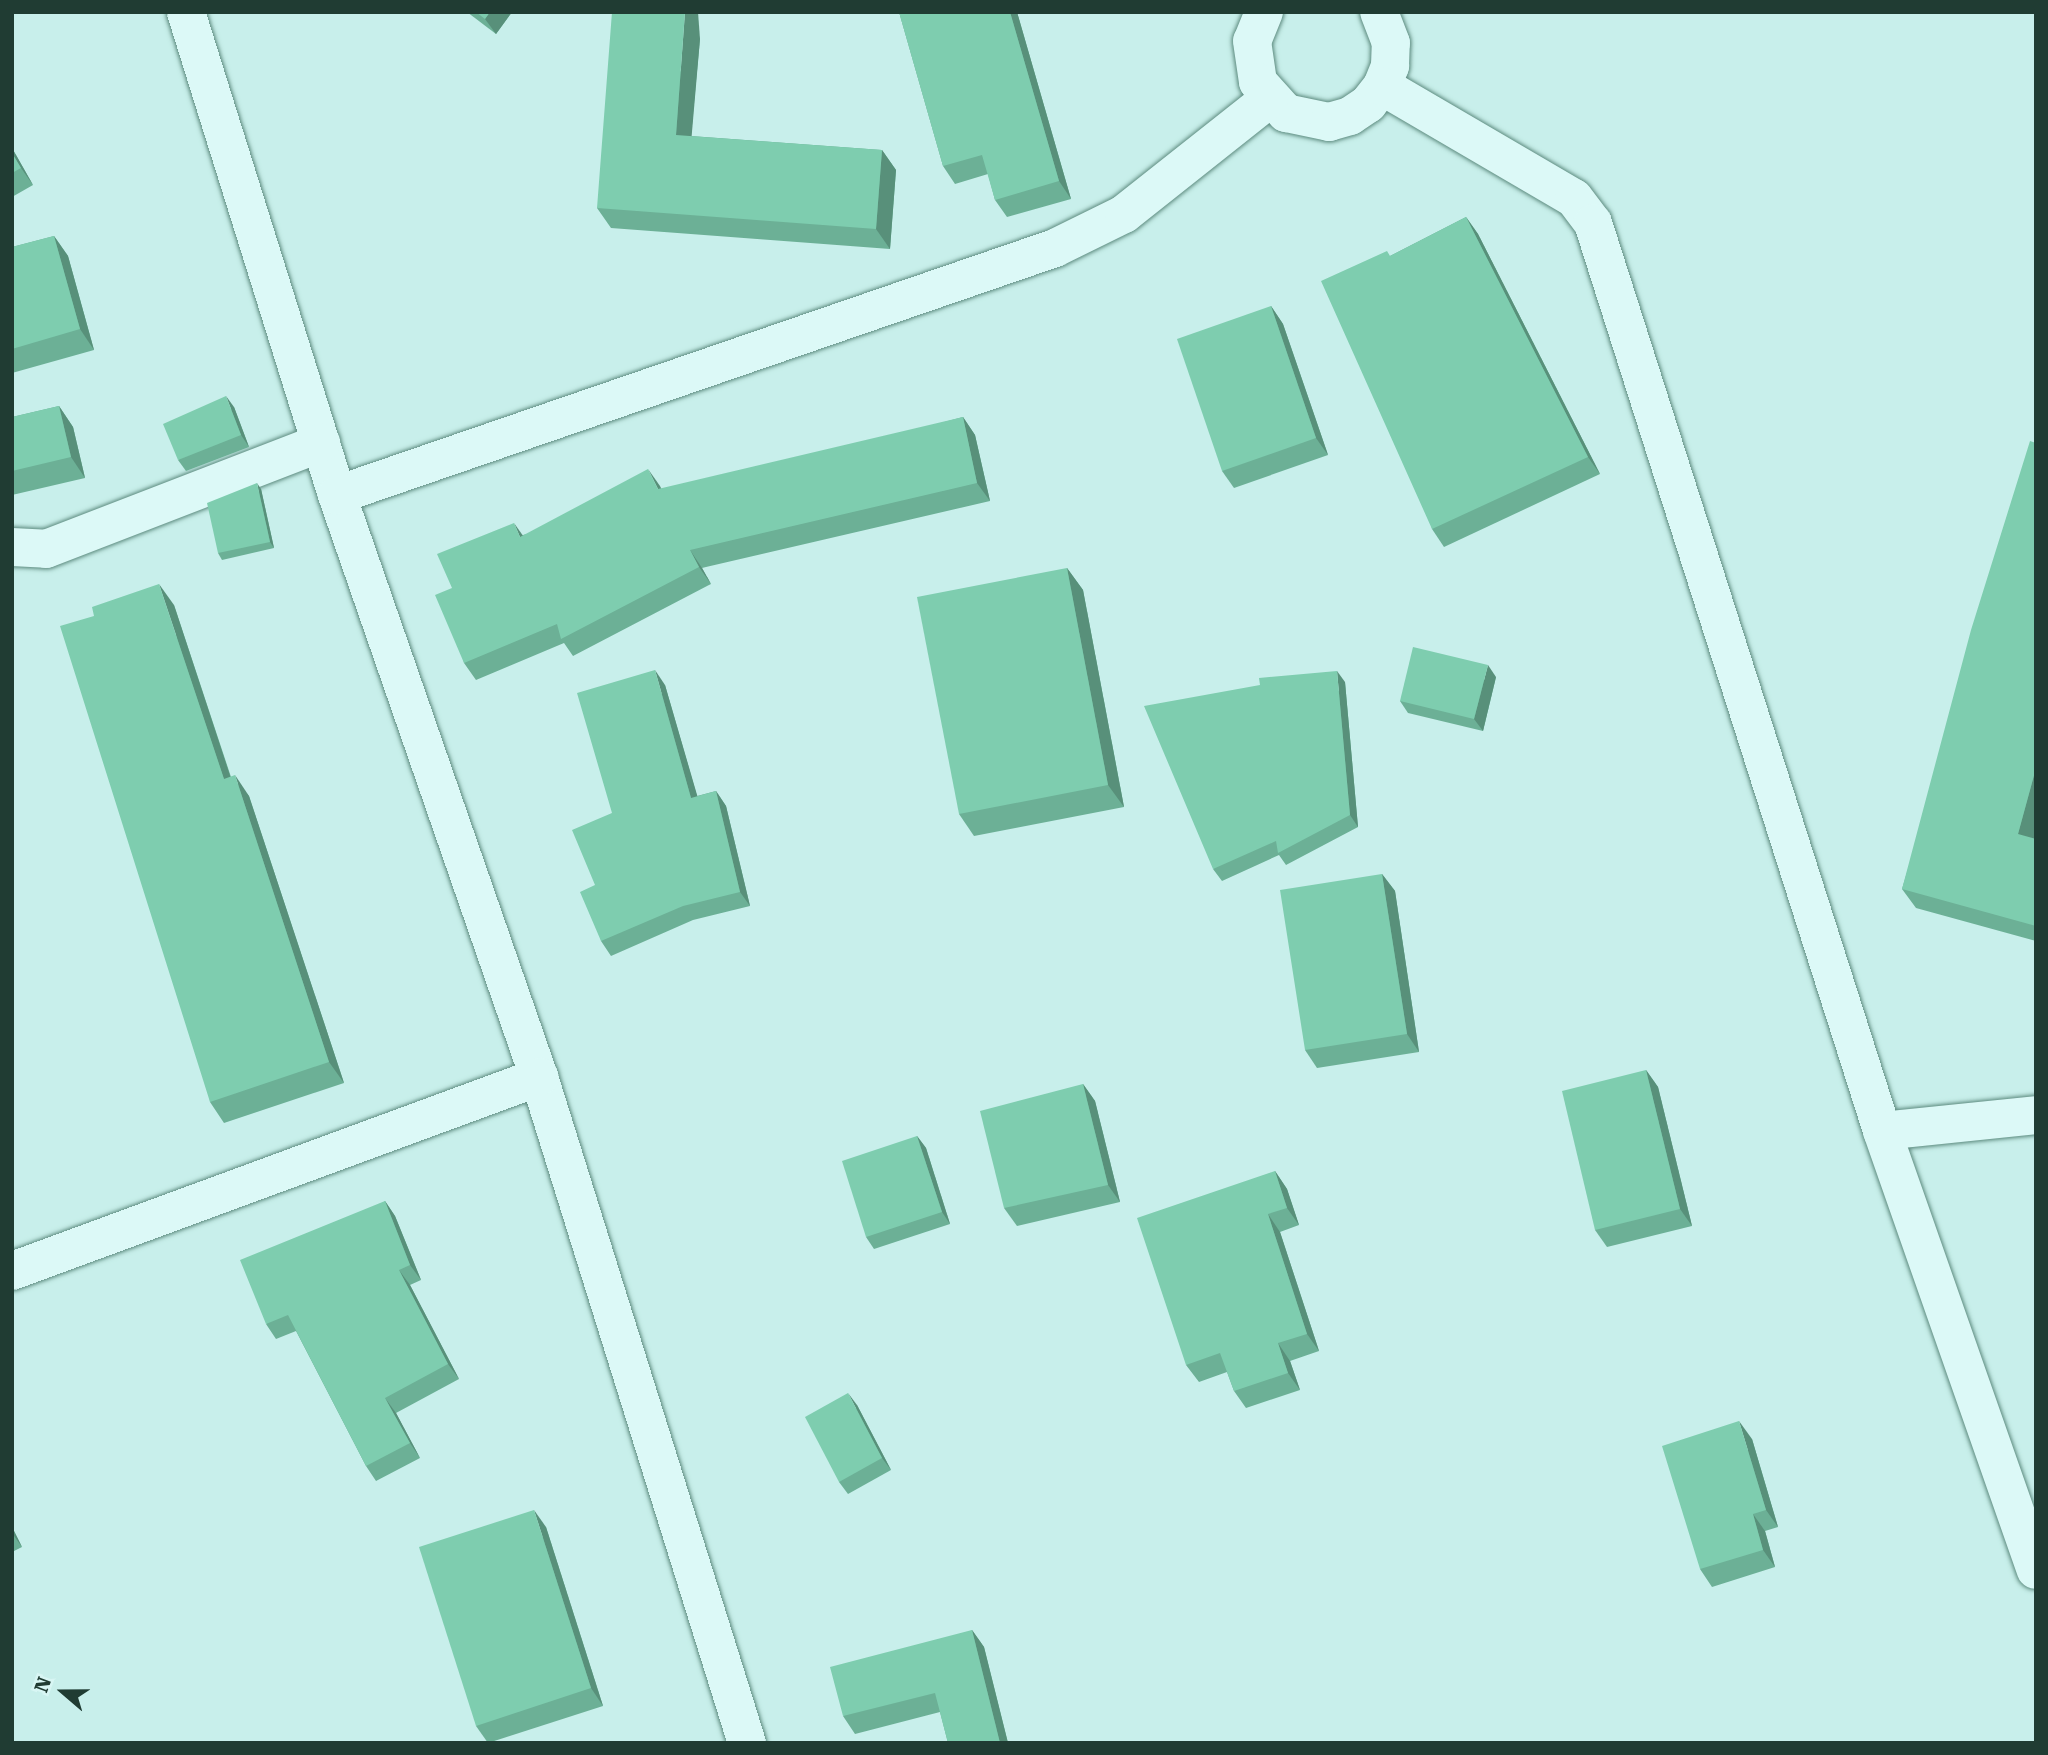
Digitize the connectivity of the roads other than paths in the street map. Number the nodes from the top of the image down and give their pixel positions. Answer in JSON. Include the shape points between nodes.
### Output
{"nodes":[{"id":1,"x":186,"y":12,"type":"edge"},
{"id":2,"x":1264,"y":12,"type":"edge"},
{"id":3,"x":1391,"y":16,"type":"edge"},
{"id":4,"x":1382,"y":86,"type":"junction"},
{"id":5,"x":1269,"y":99,"type":"junction"},
{"id":6,"x":320,"y":443,"type":"junction"},
{"id":7,"x":337,"y":495,"type":"junction"},
{"id":8,"x":12,"y":547,"type":"edge"},
{"id":9,"x":539,"y":1077,"type":"junction"},
{"id":10,"x":2036,"y":1115,"type":"edge"},
{"id":11,"x":1882,"y":1131,"type":"junction"},
{"id":12,"x":12,"y":1272,"type":"edge"},
{"id":13,"x":2036,"y":1570,"type":"edge"},
{"id":14,"x":747,"y":1743,"type":"edge"}],
"edges":[{"from":1,"to":6,"type":"street"},
{"from":2,"to":5,"type":"street","via":[[1252,41],[1252,62]]},
{"from":3,"to":4,"type":"street","via":[[1390,66]]},
{"from":4,"to":5,"type":"street","via":[[1368,104],[1329,122],[1286,113]]},
{"from":4,"to":11,"type":"street","via":[[1574,198],[1592,223]]},
{"from":5,"to":7,"type":"street","via":[[1124,214],[1055,248]]},
{"from":6,"to":7,"type":"street"},
{"from":6,"to":8,"type":"street","via":[[46,549]]},
{"from":7,"to":9,"type":"street"},
{"from":9,"to":12,"type":"street"},
{"from":9,"to":14,"type":"street"},
{"from":10,"to":11,"type":"street"},
{"from":11,"to":13,"type":"street"}]}
